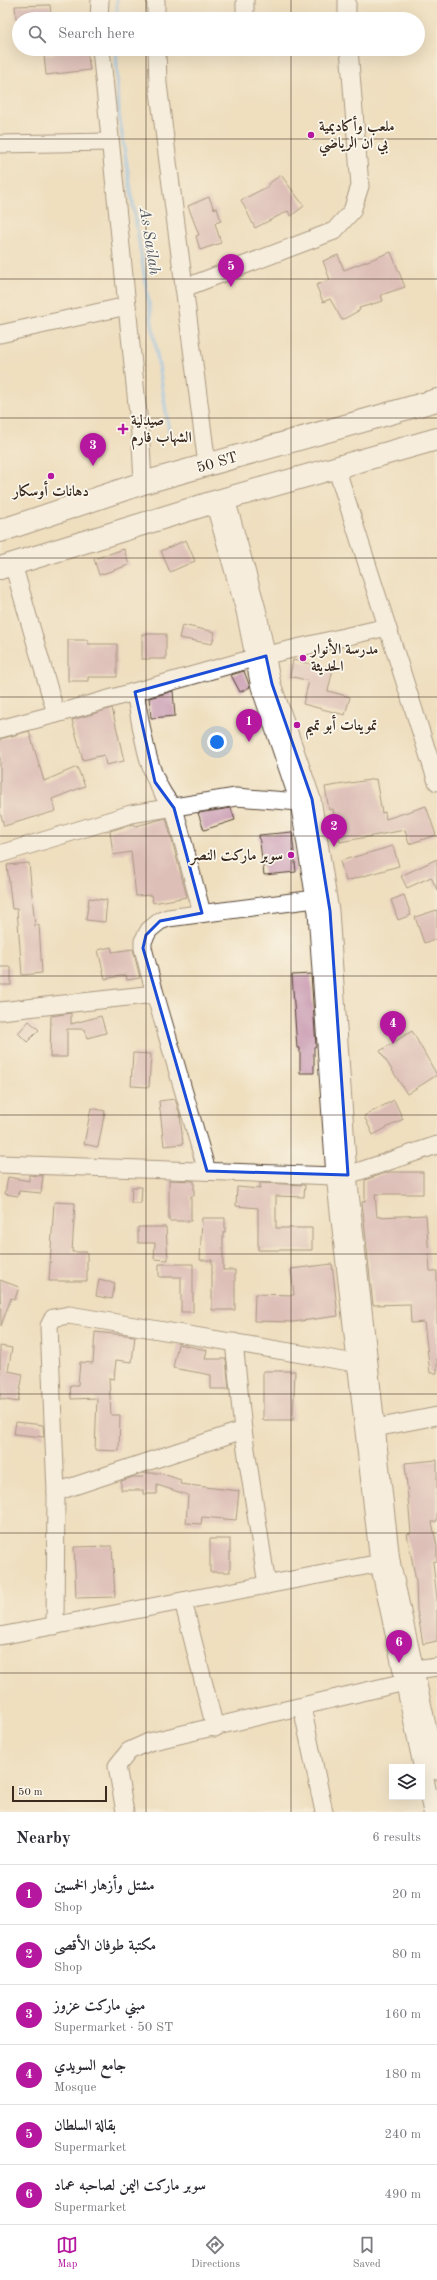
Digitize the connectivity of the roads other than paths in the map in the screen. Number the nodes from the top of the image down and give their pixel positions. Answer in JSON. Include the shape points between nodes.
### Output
{"nodes":[{"id":1,"x":100,"y":0,"type":"edge"},
{"id":2,"x":156,"y":0,"type":"edge"},
{"id":3,"x":245,"y":0,"type":"edge"},
{"id":4,"x":347,"y":0,"type":"edge"},
{"id":5,"x":99,"y":12,"type":"edge"},
{"id":6,"x":156,"y":12,"type":"edge"},
{"id":7,"x":246,"y":12,"type":"edge"},
{"id":8,"x":347,"y":12,"type":"edge"},
{"id":9,"x":102,"y":56,"type":"edge"},
{"id":10,"x":157,"y":56,"type":"edge"},
{"id":11,"x":350,"y":56,"type":"edge"},
{"id":12,"x":110,"y":142,"type":"junction"},
{"id":13,"x":0,"y":144,"type":"edge"},
{"id":14,"x":184,"y":288,"type":"junction"},
{"id":15,"x":127,"y":306,"type":"junction"},
{"id":16,"x":0,"y":334,"type":"edge"},
{"id":17,"x":437,"y":400,"type":"edge"},
{"id":18,"x":437,"y":439,"type":"edge"},
{"id":19,"x":207,"y":465,"type":"junction"},
{"id":20,"x":336,"y":467,"type":"junction"},
{"id":21,"x":143,"y":483,"type":"junction"},
{"id":22,"x":220,"y":500,"type":"junction"},
{"id":23,"x":0,"y":531,"type":"edge"},
{"id":24,"x":7,"y":566,"type":"edge"},
{"id":25,"x":387,"y":627,"type":"junction"},
{"id":26,"x":260,"y":657,"type":"junction"},
{"id":27,"x":135,"y":692,"type":"junction"},
{"id":28,"x":56,"y":714,"type":"junction"},
{"id":29,"x":0,"y":729,"type":"edge"},
{"id":30,"x":437,"y":782,"type":"edge"},
{"id":31,"x":299,"y":802,"type":"junction"},
{"id":32,"x":174,"y":808,"type":"junction"},
{"id":33,"x":0,"y":854,"type":"edge"},
{"id":34,"x":315,"y":899,"type":"junction"},
{"id":35,"x":202,"y":914,"type":"junction"},
{"id":36,"x":155,"y":994,"type":"junction"},
{"id":37,"x":0,"y":1011,"type":"edge"},
{"id":38,"x":437,"y":1145,"type":"edge"},
{"id":39,"x":0,"y":1164,"type":"edge"},
{"id":40,"x":207,"y":1172,"type":"junction"},
{"id":41,"x":342,"y":1176,"type":"junction"},
{"id":42,"x":234,"y":1342,"type":"junction"},
{"id":43,"x":356,"y":1363,"type":"junction"},
{"id":44,"x":437,"y":1416,"type":"edge"},
{"id":45,"x":243,"y":1430,"type":"junction"},
{"id":46,"x":369,"y":1430,"type":"junction"},
{"id":47,"x":56,"y":1492,"type":"junction"},
{"id":48,"x":385,"y":1562,"type":"junction"},
{"id":49,"x":267,"y":1585,"type":"junction"},
{"id":50,"x":184,"y":1601,"type":"junction"},
{"id":51,"x":55,"y":1626,"type":"junction"},
{"id":52,"x":0,"y":1636,"type":"edge"},
{"id":53,"x":437,"y":1666,"type":"edge"},
{"id":54,"x":410,"y":1676,"type":"junction"},
{"id":55,"x":302,"y":1707,"type":"junction"},
{"id":56,"x":214,"y":1728,"type":"junction"},
{"id":57,"x":437,"y":1770,"type":"edge"},
{"id":58,"x":125,"y":1812,"type":"edge"},
{"id":59,"x":322,"y":1812,"type":"edge"},
{"id":60,"x":432,"y":1812,"type":"edge"}],
"edges":[{"from":1,"to":5,"type":"street"},
{"from":2,"to":6,"type":"street"},
{"from":3,"to":7,"type":"street"},
{"from":4,"to":8,"type":"street"},
{"from":9,"to":12,"type":"street"},
{"from":10,"to":14,"type":"street","via":[[158,84]]},
{"from":11,"to":14,"type":"street","via":[[360,186],[352,211],[334,231]]},
{"from":12,"to":13,"type":"street"},
{"from":12,"to":15,"type":"street"},
{"from":14,"to":19,"type":"street"},
{"from":15,"to":16,"type":"street"},
{"from":15,"to":21,"type":"street"},
{"from":17,"to":19,"type":"main road","name":"50 ST"},
{"from":18,"to":20,"type":"main road"},
{"from":19,"to":21,"type":"main road","name":"50 ST"},
{"from":20,"to":22,"type":"main road"},
{"from":20,"to":25,"type":"street"},
{"from":21,"to":23,"type":"main road","name":"50 ST"},
{"from":22,"to":24,"type":"main road"},
{"from":22,"to":26,"type":"street","via":[[245,612]]},
{"from":24,"to":28,"type":"street"},
{"from":25,"to":26,"type":"street"},
{"from":25,"to":30,"type":"street"},
{"from":26,"to":27,"type":"street"},
{"from":26,"to":31,"type":"street","via":[[260,687]]},
{"from":26,"to":41,"type":"street","via":[[312,799],[327,896]]},
{"from":27,"to":28,"type":"street"},
{"from":27,"to":32,"type":"street","via":[[155,782]]},
{"from":28,"to":29,"type":"street"},
{"from":31,"to":32,"type":"street","via":[[236,797]]},
{"from":31,"to":34,"type":"street"},
{"from":32,"to":33,"type":"street","via":[[131,814]]},
{"from":32,"to":35,"type":"street"},
{"from":34,"to":35,"type":"street"},
{"from":34,"to":41,"type":"street"},
{"from":35,"to":36,"type":"street","via":[[160,921],[146,935],[143,948]]},
{"from":36,"to":37,"type":"street"},
{"from":36,"to":40,"type":"street"},
{"from":38,"to":41,"type":"street"},
{"from":39,"to":40,"type":"street"},
{"from":40,"to":41,"type":"street"},
{"from":41,"to":43,"type":"street"},
{"from":41,"to":46,"type":"street"},
{"from":42,"to":43,"type":"street"},
{"from":42,"to":45,"type":"street"},
{"from":42,"to":47,"type":"street","via":[[69,1315],[53,1318],[49,1326]]},
{"from":43,"to":46,"type":"street"},
{"from":44,"to":46,"type":"street"},
{"from":45,"to":47,"type":"street"},
{"from":45,"to":49,"type":"street"},
{"from":46,"to":48,"type":"street"},
{"from":47,"to":51,"type":"street"},
{"from":48,"to":49,"type":"street"},
{"from":48,"to":54,"type":"street"},
{"from":49,"to":50,"type":"street"},
{"from":50,"to":51,"type":"street"},
{"from":50,"to":56,"type":"street"},
{"from":51,"to":52,"type":"street"},
{"from":53,"to":54,"type":"street"},
{"from":54,"to":55,"type":"street"},
{"from":54,"to":57,"type":"street"},
{"from":54,"to":60,"type":"street"},
{"from":55,"to":56,"type":"street"},
{"from":55,"to":59,"type":"street"},
{"from":56,"to":58,"type":"street","via":[[148,1742],[129,1751],[117,1766]]}]}
